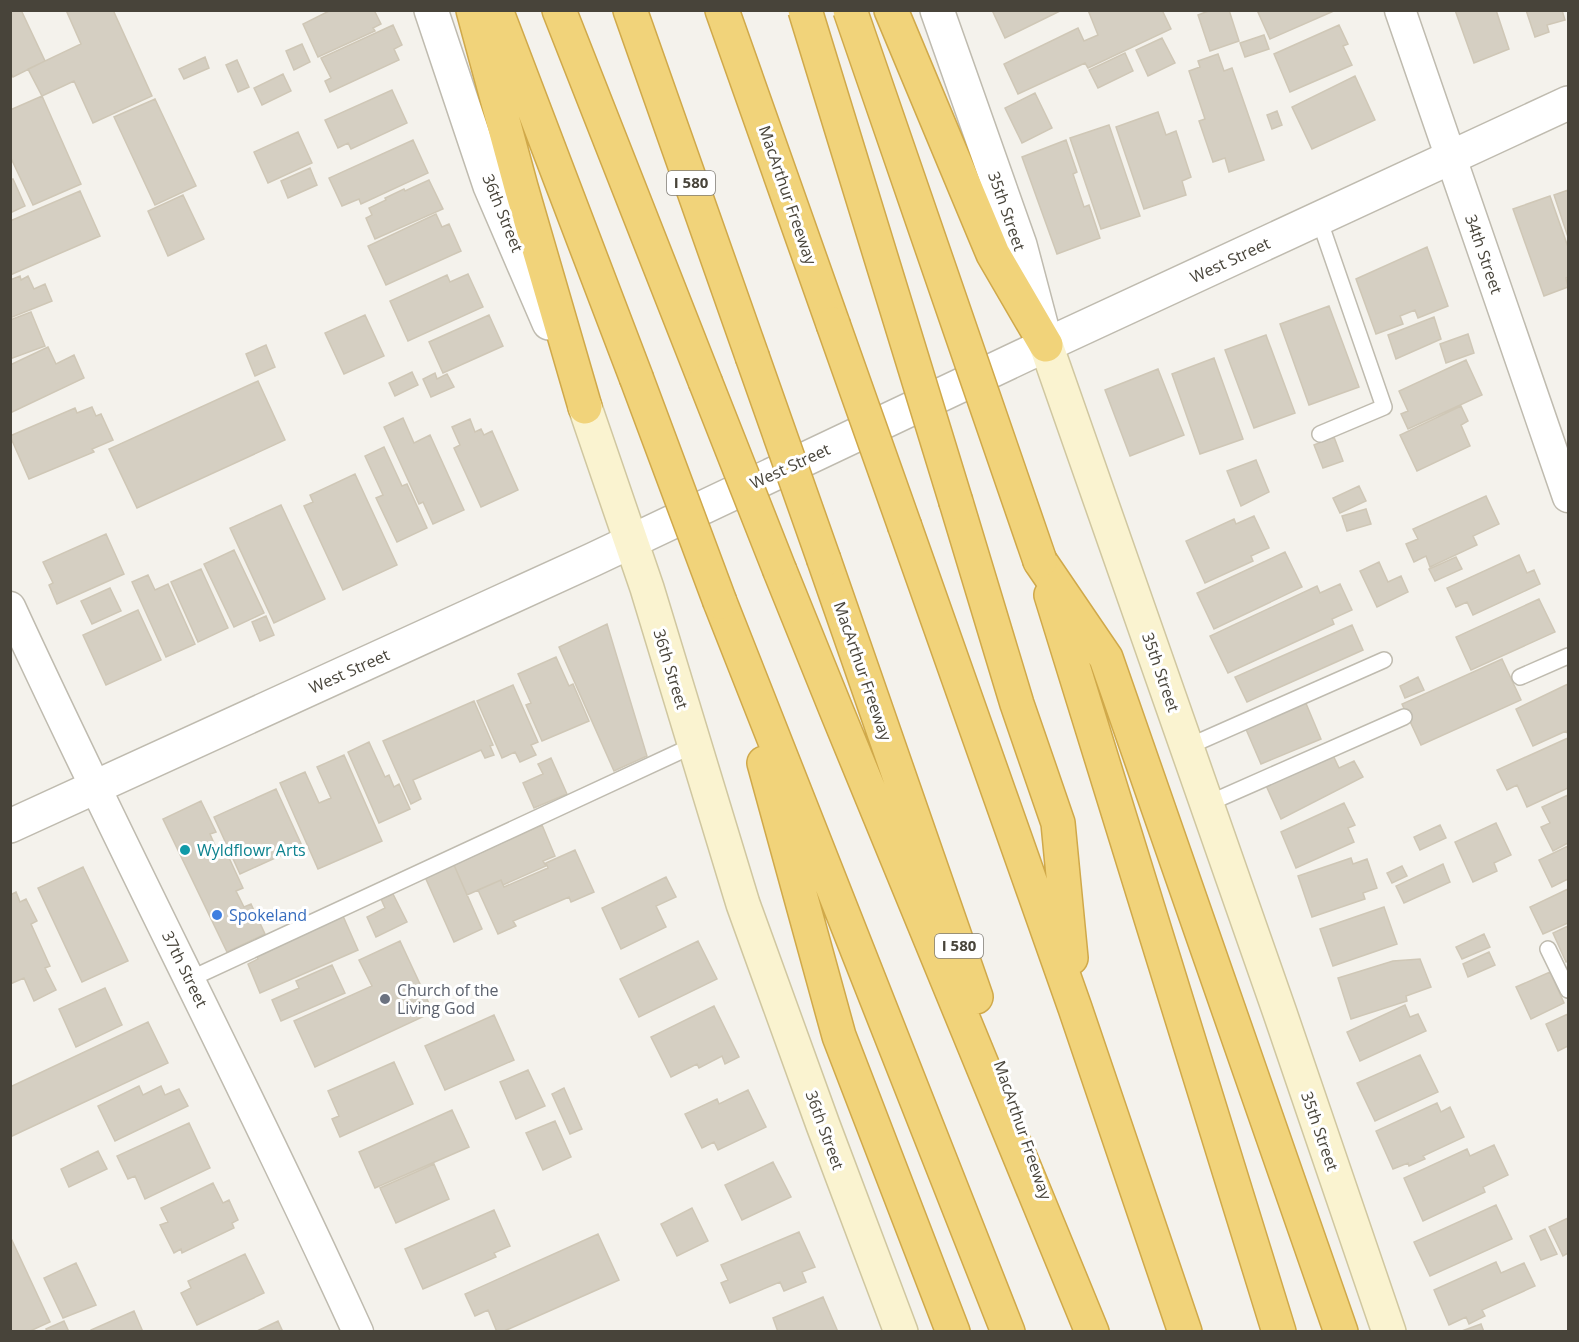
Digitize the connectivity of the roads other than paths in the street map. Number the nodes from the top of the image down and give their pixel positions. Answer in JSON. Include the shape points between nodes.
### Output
{"nodes":[{"id":1,"x":430,"y":10,"type":"edge"},
{"id":2,"x":473,"y":10,"type":"edge"},
{"id":3,"x":496,"y":10,"type":"edge"},
{"id":4,"x":559,"y":10,"type":"edge"},
{"id":5,"x":630,"y":10,"type":"edge"},
{"id":6,"x":722,"y":10,"type":"edge"},
{"id":7,"x":805,"y":10,"type":"edge"},
{"id":8,"x":850,"y":10,"type":"edge"},
{"id":9,"x":891,"y":10,"type":"edge"},
{"id":10,"x":937,"y":10,"type":"edge"},
{"id":11,"x":1400,"y":10,"type":"edge"},
{"id":12,"x":1569,"y":103,"type":"edge"},
{"id":13,"x":1450,"y":158,"type":"junction"},
{"id":14,"x":1319,"y":219,"type":"junction"},
{"id":15,"x":1046,"y":345,"type":"junction"},
{"id":16,"x":585,"y":407,"type":"junction"},
{"id":17,"x":1320,"y":434,"type":"dead end"},
{"id":18,"x":1569,"y":497,"type":"edge"},
{"id":19,"x":631,"y":542,"type":"junction"},
{"id":20,"x":1041,"y":561,"type":"junction"},
{"id":21,"x":720,"y":602,"type":"junction"},
{"id":22,"x":10,"y":607,"type":"edge"},
{"id":23,"x":1569,"y":656,"type":"edge"},
{"id":24,"x":1384,"y":660,"type":"dead end"},
{"id":25,"x":1520,"y":677,"type":"dead end"},
{"id":26,"x":1404,"y":717,"type":"dead end"},
{"id":27,"x":694,"y":744,"type":"junction"},
{"id":28,"x":1187,"y":747,"type":"junction"},
{"id":29,"x":95,"y":788,"type":"junction"},
{"id":30,"x":1208,"y":804,"type":"junction"},
{"id":31,"x":10,"y":826,"type":"edge"},
{"id":32,"x":1548,"y":950,"type":"dead end"},
{"id":33,"x":190,"y":979,"type":"junction"},
{"id":34,"x":1569,"y":990,"type":"edge"},
{"id":35,"x":1075,"y":1008,"type":"junction"},
{"id":36,"x":358,"y":1332,"type":"edge"},
{"id":37,"x":901,"y":1332,"type":"edge"},
{"id":38,"x":953,"y":1332,"type":"edge"},
{"id":39,"x":1008,"y":1332,"type":"edge"},
{"id":40,"x":1093,"y":1332,"type":"edge"},
{"id":41,"x":1185,"y":1332,"type":"edge"},
{"id":42,"x":1279,"y":1332,"type":"edge"},
{"id":43,"x":1341,"y":1332,"type":"edge"},
{"id":44,"x":1389,"y":1332,"type":"edge"}],
"edges":[{"from":1,"to":16,"type":"street","name":"36th Street","via":[[490,186]]},
{"from":2,"to":16,"type":"highway"},
{"from":3,"to":21,"type":"highway","bridge":true},
{"from":4,"to":40,"type":"highway","bridge":true,"via":[[780,571]]},
{"from":5,"to":40,"type":"highway","name":"MacArthur Freeway","number":"I 580","bridge":true},
{"from":6,"to":35,"type":"highway","name":"MacArthur Freeway","bridge":true},
{"from":7,"to":35,"type":"highway","bridge":true,"via":[[1017,704],[1058,823]]},
{"from":8,"to":20,"type":"highway","bridge":true},
{"from":9,"to":15,"type":"highway","via":[[993,254]]},
{"from":10,"to":15,"type":"street","name":"35th Street","via":[[1020,245]]},
{"from":11,"to":13,"type":"street","name":"34th Street"},
{"from":12,"to":13,"type":"street","name":"West Street"},
{"from":13,"to":14,"type":"street","name":"West Street"},
{"from":13,"to":18,"type":"street","name":"34th Street"},
{"from":14,"to":15,"type":"street","name":"West Street"},
{"from":14,"to":17,"type":"lane","via":[[1384,407]]},
{"from":15,"to":19,"type":"street","name":"West Street"},
{"from":15,"to":28,"type":"main road","name":"35th Street"},
{"from":16,"to":19,"type":"main road","name":"36th Street"},
{"from":19,"to":27,"type":"main road","name":"36th Street"},
{"from":19,"to":29,"type":"street","name":"West Street"},
{"from":20,"to":42,"type":"highway"},
{"from":20,"to":43,"type":"highway","via":[[1106,658]]},
{"from":21,"to":38,"type":"highway","via":[[839,1036]]},
{"from":21,"to":39,"type":"highway"},
{"from":22,"to":29,"type":"street","name":"37th Street"},
{"from":23,"to":25,"type":"lane"},
{"from":24,"to":28,"type":"lane"},
{"from":26,"to":30,"type":"lane"},
{"from":27,"to":33,"type":"lane"},
{"from":27,"to":37,"type":"main road","name":"36th Street","via":[[743,904]]},
{"from":28,"to":30,"type":"main road","name":"35th Street"},
{"from":29,"to":31,"type":"street","name":"West Street"},
{"from":29,"to":33,"type":"street","name":"37th Street"},
{"from":30,"to":44,"type":"main road","name":"35th Street"},
{"from":32,"to":34,"type":"lane"},
{"from":33,"to":36,"type":"street","name":"37th Street"},
{"from":35,"to":41,"type":"highway","name":"MacArthur Freeway"}]}
